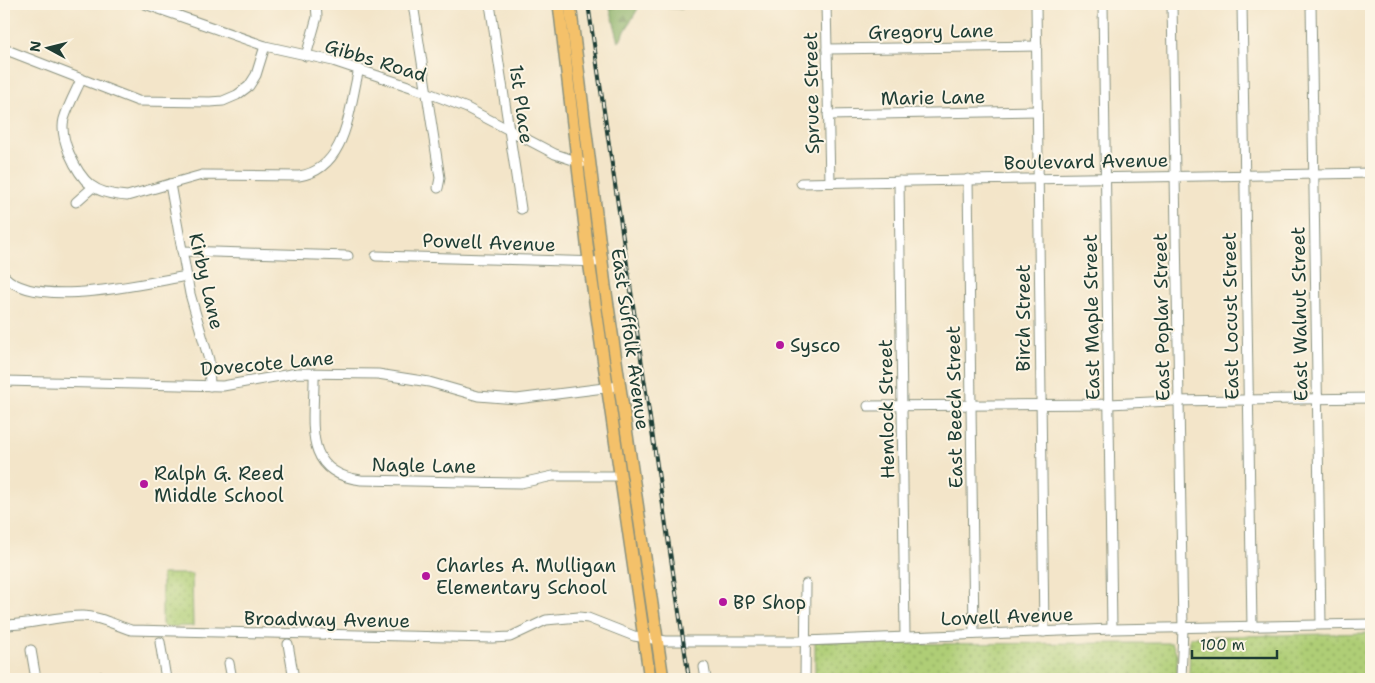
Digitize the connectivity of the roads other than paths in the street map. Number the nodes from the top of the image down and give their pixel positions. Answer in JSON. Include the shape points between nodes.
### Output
{"nodes":[{"id":1,"x":145,"y":4,"type":"edge"},
{"id":2,"x":316,"y":4,"type":"edge"},
{"id":3,"x":413,"y":4,"type":"edge"},
{"id":4,"x":490,"y":4,"type":"edge"},
{"id":5,"x":558,"y":4,"type":"edge"},
{"id":6,"x":570,"y":4,"type":"edge"},
{"id":7,"x":826,"y":4,"type":"edge"},
{"id":8,"x":1036,"y":4,"type":"edge"},
{"id":9,"x":1104,"y":4,"type":"edge"},
{"id":10,"x":1172,"y":4,"type":"edge"},
{"id":11,"x":1242,"y":4,"type":"edge"},
{"id":12,"x":1310,"y":4,"type":"edge"},
{"id":13,"x":265,"y":46,"type":"junction"},
{"id":14,"x":1037,"y":46,"type":"junction"},
{"id":15,"x":4,"y":49,"type":"edge"},
{"id":16,"x":827,"y":49,"type":"junction"},
{"id":17,"x":306,"y":56,"type":"junction"},
{"id":18,"x":359,"y":70,"type":"junction"},
{"id":19,"x":81,"y":80,"type":"junction"},
{"id":20,"x":426,"y":92,"type":"junction"},
{"id":21,"x":1038,"y":111,"type":"junction"},
{"id":22,"x":828,"y":115,"type":"junction"},
{"id":23,"x":510,"y":132,"type":"junction"},
{"id":24,"x":577,"y":162,"type":"junction"},
{"id":25,"x":590,"y":163,"type":"junction"},
{"id":26,"x":1371,"y":173,"type":"edge"},
{"id":27,"x":1313,"y":174,"type":"junction"},
{"id":28,"x":1244,"y":175,"type":"junction"},
{"id":29,"x":1175,"y":176,"type":"junction"},
{"id":30,"x":1105,"y":177,"type":"junction"},
{"id":31,"x":1038,"y":178,"type":"junction"},
{"id":32,"x":968,"y":180,"type":"junction"},
{"id":33,"x":899,"y":181,"type":"junction"},
{"id":34,"x":830,"y":182,"type":"junction"},
{"id":35,"x":801,"y":183,"type":"dead end"},
{"id":36,"x":170,"y":184,"type":"junction"},
{"id":37,"x":93,"y":187,"type":"junction"},
{"id":38,"x":438,"y":188,"type":"dead end"},
{"id":39,"x":76,"y":202,"type":"dead end"},
{"id":40,"x":521,"y":209,"type":"dead end"},
{"id":41,"x":182,"y":251,"type":"junction"},
{"id":42,"x":348,"y":256,"type":"dead end"},
{"id":43,"x":376,"y":256,"type":"dead end"},
{"id":44,"x":589,"y":261,"type":"junction"},
{"id":45,"x":602,"y":262,"type":"junction"},
{"id":46,"x":187,"y":276,"type":"junction"},
{"id":47,"x":6,"y":282,"type":"edge"},
{"id":48,"x":314,"y":374,"type":"junction"},
{"id":49,"x":4,"y":381,"type":"edge"},
{"id":50,"x":210,"y":386,"type":"junction"},
{"id":51,"x":620,"y":386,"type":"junction"},
{"id":52,"x":607,"y":387,"type":"junction"},
{"id":53,"x":1371,"y":398,"type":"edge"},
{"id":54,"x":1317,"y":399,"type":"junction"},
{"id":55,"x":1248,"y":400,"type":"junction"},
{"id":56,"x":1178,"y":401,"type":"junction"},
{"id":57,"x":970,"y":404,"type":"junction"},
{"id":58,"x":1109,"y":404,"type":"junction"},
{"id":59,"x":902,"y":405,"type":"junction"},
{"id":60,"x":1040,"y":405,"type":"junction"},
{"id":61,"x":868,"y":406,"type":"dead end"},
{"id":62,"x":620,"y":476,"type":"junction"},
{"id":63,"x":806,"y":584,"type":"dead end"},
{"id":64,"x":1321,"y":624,"type":"junction"},
{"id":65,"x":1371,"y":624,"type":"edge"},
{"id":66,"x":4,"y":625,"type":"edge"},
{"id":67,"x":1252,"y":627,"type":"junction"},
{"id":68,"x":1112,"y":629,"type":"junction"},
{"id":69,"x":1183,"y":629,"type":"junction"},
{"id":70,"x":1044,"y":632,"type":"junction"},
{"id":71,"x":974,"y":634,"type":"junction"},
{"id":72,"x":905,"y":636,"type":"junction"},
{"id":73,"x":644,"y":638,"type":"junction"},
{"id":74,"x":804,"y":640,"type":"junction"},
{"id":75,"x":657,"y":641,"type":"junction"},
{"id":76,"x":160,"y":642,"type":"dead end"},
{"id":77,"x":288,"y":644,"type":"dead end"},
{"id":78,"x":32,"y":650,"type":"dead end"},
{"id":79,"x":229,"y":663,"type":"dead end"},
{"id":80,"x":704,"y":667,"type":"dead end"},
{"id":81,"x":36,"y":679,"type":"edge"},
{"id":82,"x":166,"y":679,"type":"edge"},
{"id":83,"x":232,"y":679,"type":"edge"},
{"id":84,"x":294,"y":679,"type":"edge"},
{"id":85,"x":650,"y":679,"type":"edge"},
{"id":86,"x":663,"y":679,"type":"edge"},
{"id":87,"x":706,"y":679,"type":"edge"},
{"id":88,"x":805,"y":679,"type":"edge"},
{"id":89,"x":1181,"y":679,"type":"edge"}],
"edges":[{"from":1,"to":13,"type":"street","name":"Gibbs Road"},
{"from":2,"to":17,"type":"street","via":[[317,17]]},
{"from":3,"to":20,"type":"street"},
{"from":4,"to":23,"type":"street","name":"1st Place"},
{"from":5,"to":24,"type":"main road","name":"East Suffolk Avenue"},
{"from":6,"to":25,"type":"main road","name":"East Suffolk Avenue"},
{"from":7,"to":16,"type":"street","name":"Spruce Street"},
{"from":8,"to":14,"type":"street","name":"Birch Street"},
{"from":9,"to":30,"type":"street","name":"East Maple Street"},
{"from":10,"to":29,"type":"street","name":"East Poplar Street"},
{"from":11,"to":28,"type":"street","name":"East Locust Street"},
{"from":12,"to":27,"type":"street","name":"East Walnut Street"},
{"from":13,"to":17,"type":"street","name":"Gibbs Road"},
{"from":13,"to":19,"type":"street","via":[[249,86],[237,96],[223,101],[138,101]]},
{"from":14,"to":16,"type":"street","name":"Gregory Lane"},
{"from":14,"to":21,"type":"street","name":"Birch Street"},
{"from":15,"to":19,"type":"street"},
{"from":16,"to":22,"type":"street","name":"Spruce Street"},
{"from":17,"to":18,"type":"street","name":"Gibbs Road"},
{"from":18,"to":20,"type":"street","name":"Gibbs Road"},
{"from":18,"to":36,"type":"street","via":[[340,143],[335,155],[323,168],[299,176],[202,175]]},
{"from":19,"to":37,"type":"street","via":[[64,120],[63,132],[78,174]]},
{"from":20,"to":23,"type":"street","name":"Gibbs Road","via":[[466,108]]},
{"from":20,"to":38,"type":"street","via":[[440,178]]},
{"from":21,"to":22,"type":"street","name":"Marie Lane"},
{"from":21,"to":31,"type":"street","name":"Birch Street"},
{"from":22,"to":34,"type":"street","name":"Spruce Street"},
{"from":23,"to":24,"type":"street","name":"Gibbs Road"},
{"from":23,"to":40,"type":"street","name":"1st Place"},
{"from":24,"to":25,"type":"street","name":"Gibbs Road"},
{"from":24,"to":44,"type":"main road","name":"East Suffolk Avenue"},
{"from":25,"to":45,"type":"main road","name":"East Suffolk Avenue"},
{"from":26,"to":27,"type":"street","name":"Boulevard Avenue"},
{"from":27,"to":28,"type":"street","name":"Boulevard Avenue"},
{"from":27,"to":54,"type":"street","name":"East Walnut Street"},
{"from":28,"to":29,"type":"street","name":"Boulevard Avenue"},
{"from":28,"to":55,"type":"street","name":"East Locust Street"},
{"from":29,"to":30,"type":"street","name":"Boulevard Avenue"},
{"from":29,"to":56,"type":"street","name":"East Poplar Street"},
{"from":30,"to":31,"type":"street","name":"Boulevard Avenue"},
{"from":30,"to":58,"type":"street","name":"East Maple Street"},
{"from":31,"to":32,"type":"street","name":"Boulevard Avenue"},
{"from":31,"to":60,"type":"street","name":"Birch Street"},
{"from":32,"to":33,"type":"street","name":"Boulevard Avenue"},
{"from":32,"to":57,"type":"street","name":"East Beech Street"},
{"from":33,"to":34,"type":"street","name":"Boulevard Avenue"},
{"from":33,"to":59,"type":"street","name":"Hemlock Street"},
{"from":34,"to":35,"type":"street","name":"Boulevard Avenue"},
{"from":36,"to":37,"type":"street","via":[[127,196]]},
{"from":36,"to":41,"type":"street","name":"Kirby Lane"},
{"from":37,"to":39,"type":"street"},
{"from":41,"to":42,"type":"street"},
{"from":41,"to":46,"type":"street","name":"Kirby Lane"},
{"from":43,"to":44,"type":"street","name":"Powell Avenue"},
{"from":44,"to":45,"type":"street","name":"Powell Avenue"},
{"from":44,"to":52,"type":"main road","name":"East Suffolk Avenue"},
{"from":45,"to":51,"type":"main road","name":"East Suffolk Avenue"},
{"from":46,"to":47,"type":"street","via":[[76,292],[37,292]]},
{"from":46,"to":50,"type":"street","name":"Kirby Lane","via":[[194,313],[209,360]]},
{"from":48,"to":50,"type":"street","name":"Dovecote Lane","via":[[290,374],[238,385]]},
{"from":48,"to":52,"type":"street","name":"Dovecote Lane","via":[[393,376],[495,399],[541,398]]},
{"from":48,"to":62,"type":"street","name":"Nagle Lane","via":[[315,444],[324,464],[335,475],[361,480],[521,483],[553,476]]},
{"from":49,"to":50,"type":"street","name":"Dovecote Lane"},
{"from":51,"to":52,"type":"street","name":"Dovecote Lane"},
{"from":51,"to":75,"type":"main road","name":"East Suffolk Avenue"},
{"from":52,"to":62,"type":"main road","name":"East Suffolk Avenue"},
{"from":53,"to":54,"type":"street"},
{"from":54,"to":55,"type":"street"},
{"from":54,"to":64,"type":"street","name":"East Walnut Street"},
{"from":55,"to":56,"type":"street"},
{"from":55,"to":67,"type":"street","name":"East Locust Street"},
{"from":56,"to":58,"type":"street"},
{"from":56,"to":69,"type":"street","name":"East Poplar Street"},
{"from":57,"to":59,"type":"street"},
{"from":57,"to":60,"type":"street"},
{"from":57,"to":71,"type":"street","name":"East Beech Street"},
{"from":58,"to":60,"type":"street"},
{"from":58,"to":68,"type":"street","name":"East Maple Street"},
{"from":59,"to":61,"type":"street"},
{"from":59,"to":72,"type":"street","name":"Hemlock Street"},
{"from":60,"to":70,"type":"street","name":"Birch Street"},
{"from":62,"to":73,"type":"main road","name":"East Suffolk Avenue"},
{"from":63,"to":74,"type":"street"},
{"from":64,"to":65,"type":"street","name":"Lowell Avenue"},
{"from":64,"to":67,"type":"street","name":"Lowell Avenue"},
{"from":66,"to":73,"type":"street","name":"Broadway Avenue","via":[[82,616],[131,630],[492,638],[510,636],[546,620],[579,617]]},
{"from":67,"to":69,"type":"street","name":"Lowell Avenue"},
{"from":68,"to":69,"type":"street","name":"Lowell Avenue"},
{"from":68,"to":70,"type":"street","name":"Lowell Avenue"},
{"from":69,"to":89,"type":"street","name":"East Poplar Street"},
{"from":70,"to":71,"type":"street","name":"Lowell Avenue"},
{"from":71,"to":72,"type":"street","name":"Lowell Avenue"},
{"from":72,"to":74,"type":"street","name":"Lowell Avenue"},
{"from":73,"to":75,"type":"street","name":"Lowell Avenue"},
{"from":73,"to":85,"type":"main road","name":"East Suffolk Avenue"},
{"from":74,"to":75,"type":"street","name":"Lowell Avenue"},
{"from":74,"to":88,"type":"street"},
{"from":75,"to":86,"type":"main road","name":"East Suffolk Avenue"},
{"from":76,"to":82,"type":"street"},
{"from":77,"to":84,"type":"street"},
{"from":78,"to":81,"type":"street"},
{"from":79,"to":83,"type":"street"},
{"from":80,"to":87,"type":"street"}]}
